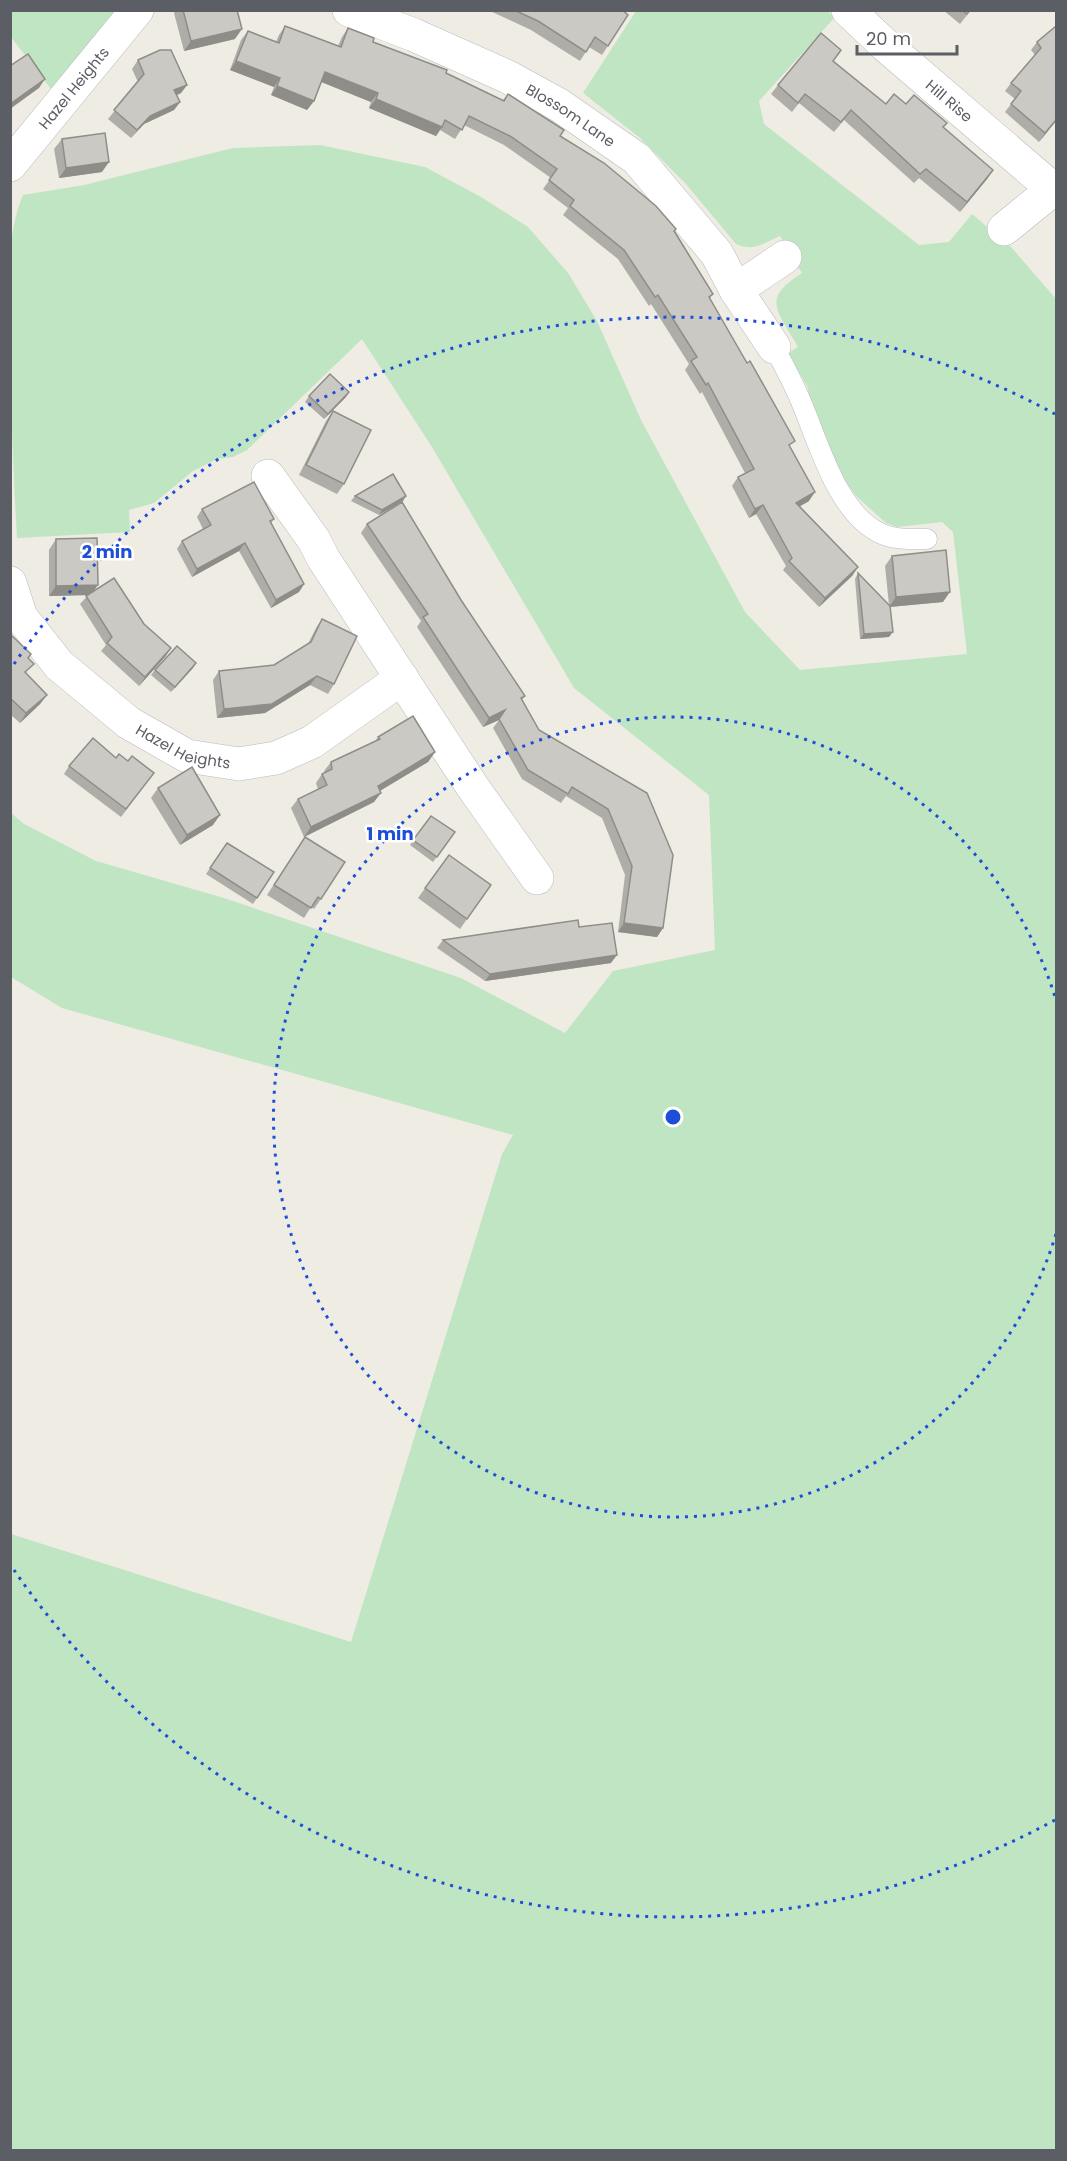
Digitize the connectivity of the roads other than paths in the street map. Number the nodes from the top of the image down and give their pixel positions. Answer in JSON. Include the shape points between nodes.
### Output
{"nodes":[{"id":1,"x":137,"y":10,"type":"edge"},
{"id":2,"x":349,"y":10,"type":"edge"},
{"id":3,"x":848,"y":10,"type":"edge"},
{"id":4,"x":10,"y":165,"type":"edge"},
{"id":5,"x":1055,"y":188,"type":"edge"},
{"id":6,"x":1004,"y":229,"type":"dead end"},
{"id":7,"x":785,"y":257,"type":"dead end"},
{"id":8,"x":736,"y":290,"type":"junction"},
{"id":9,"x":774,"y":347,"type":"joint"},
{"id":10,"x":268,"y":476,"type":"dead end"},
{"id":11,"x":927,"y":539,"type":"dead end"},
{"id":12,"x":10,"y":583,"type":"edge"},
{"id":13,"x":402,"y":678,"type":"junction"},
{"id":14,"x":537,"y":878,"type":"dead end"}],
"edges":[{"from":1,"to":4,"type":"street","name":"Hazel Heights"},
{"from":2,"to":8,"type":"street","name":"Blossom Lane","via":[[508,77],[559,105],[637,159],[717,254]]},
{"from":3,"to":5,"type":"street","name":"Hill Rise"},
{"from":5,"to":6,"type":"street"},
{"from":7,"to":8,"type":"street"},
{"from":8,"to":9,"type":"street","name":"Blossom Lane"},
{"from":9,"to":11,"type":"lane","via":[[800,398],[823,461],[843,495],[867,525],[883,534]]},
{"from":10,"to":13,"type":"street","via":[[315,540]]},
{"from":12,"to":13,"type":"street","name":"Hazel Heights","via":[[21,617],[59,665],[129,723],[187,756],[239,764],[276,758],[312,742]]},
{"from":13,"to":14,"type":"street"}]}
